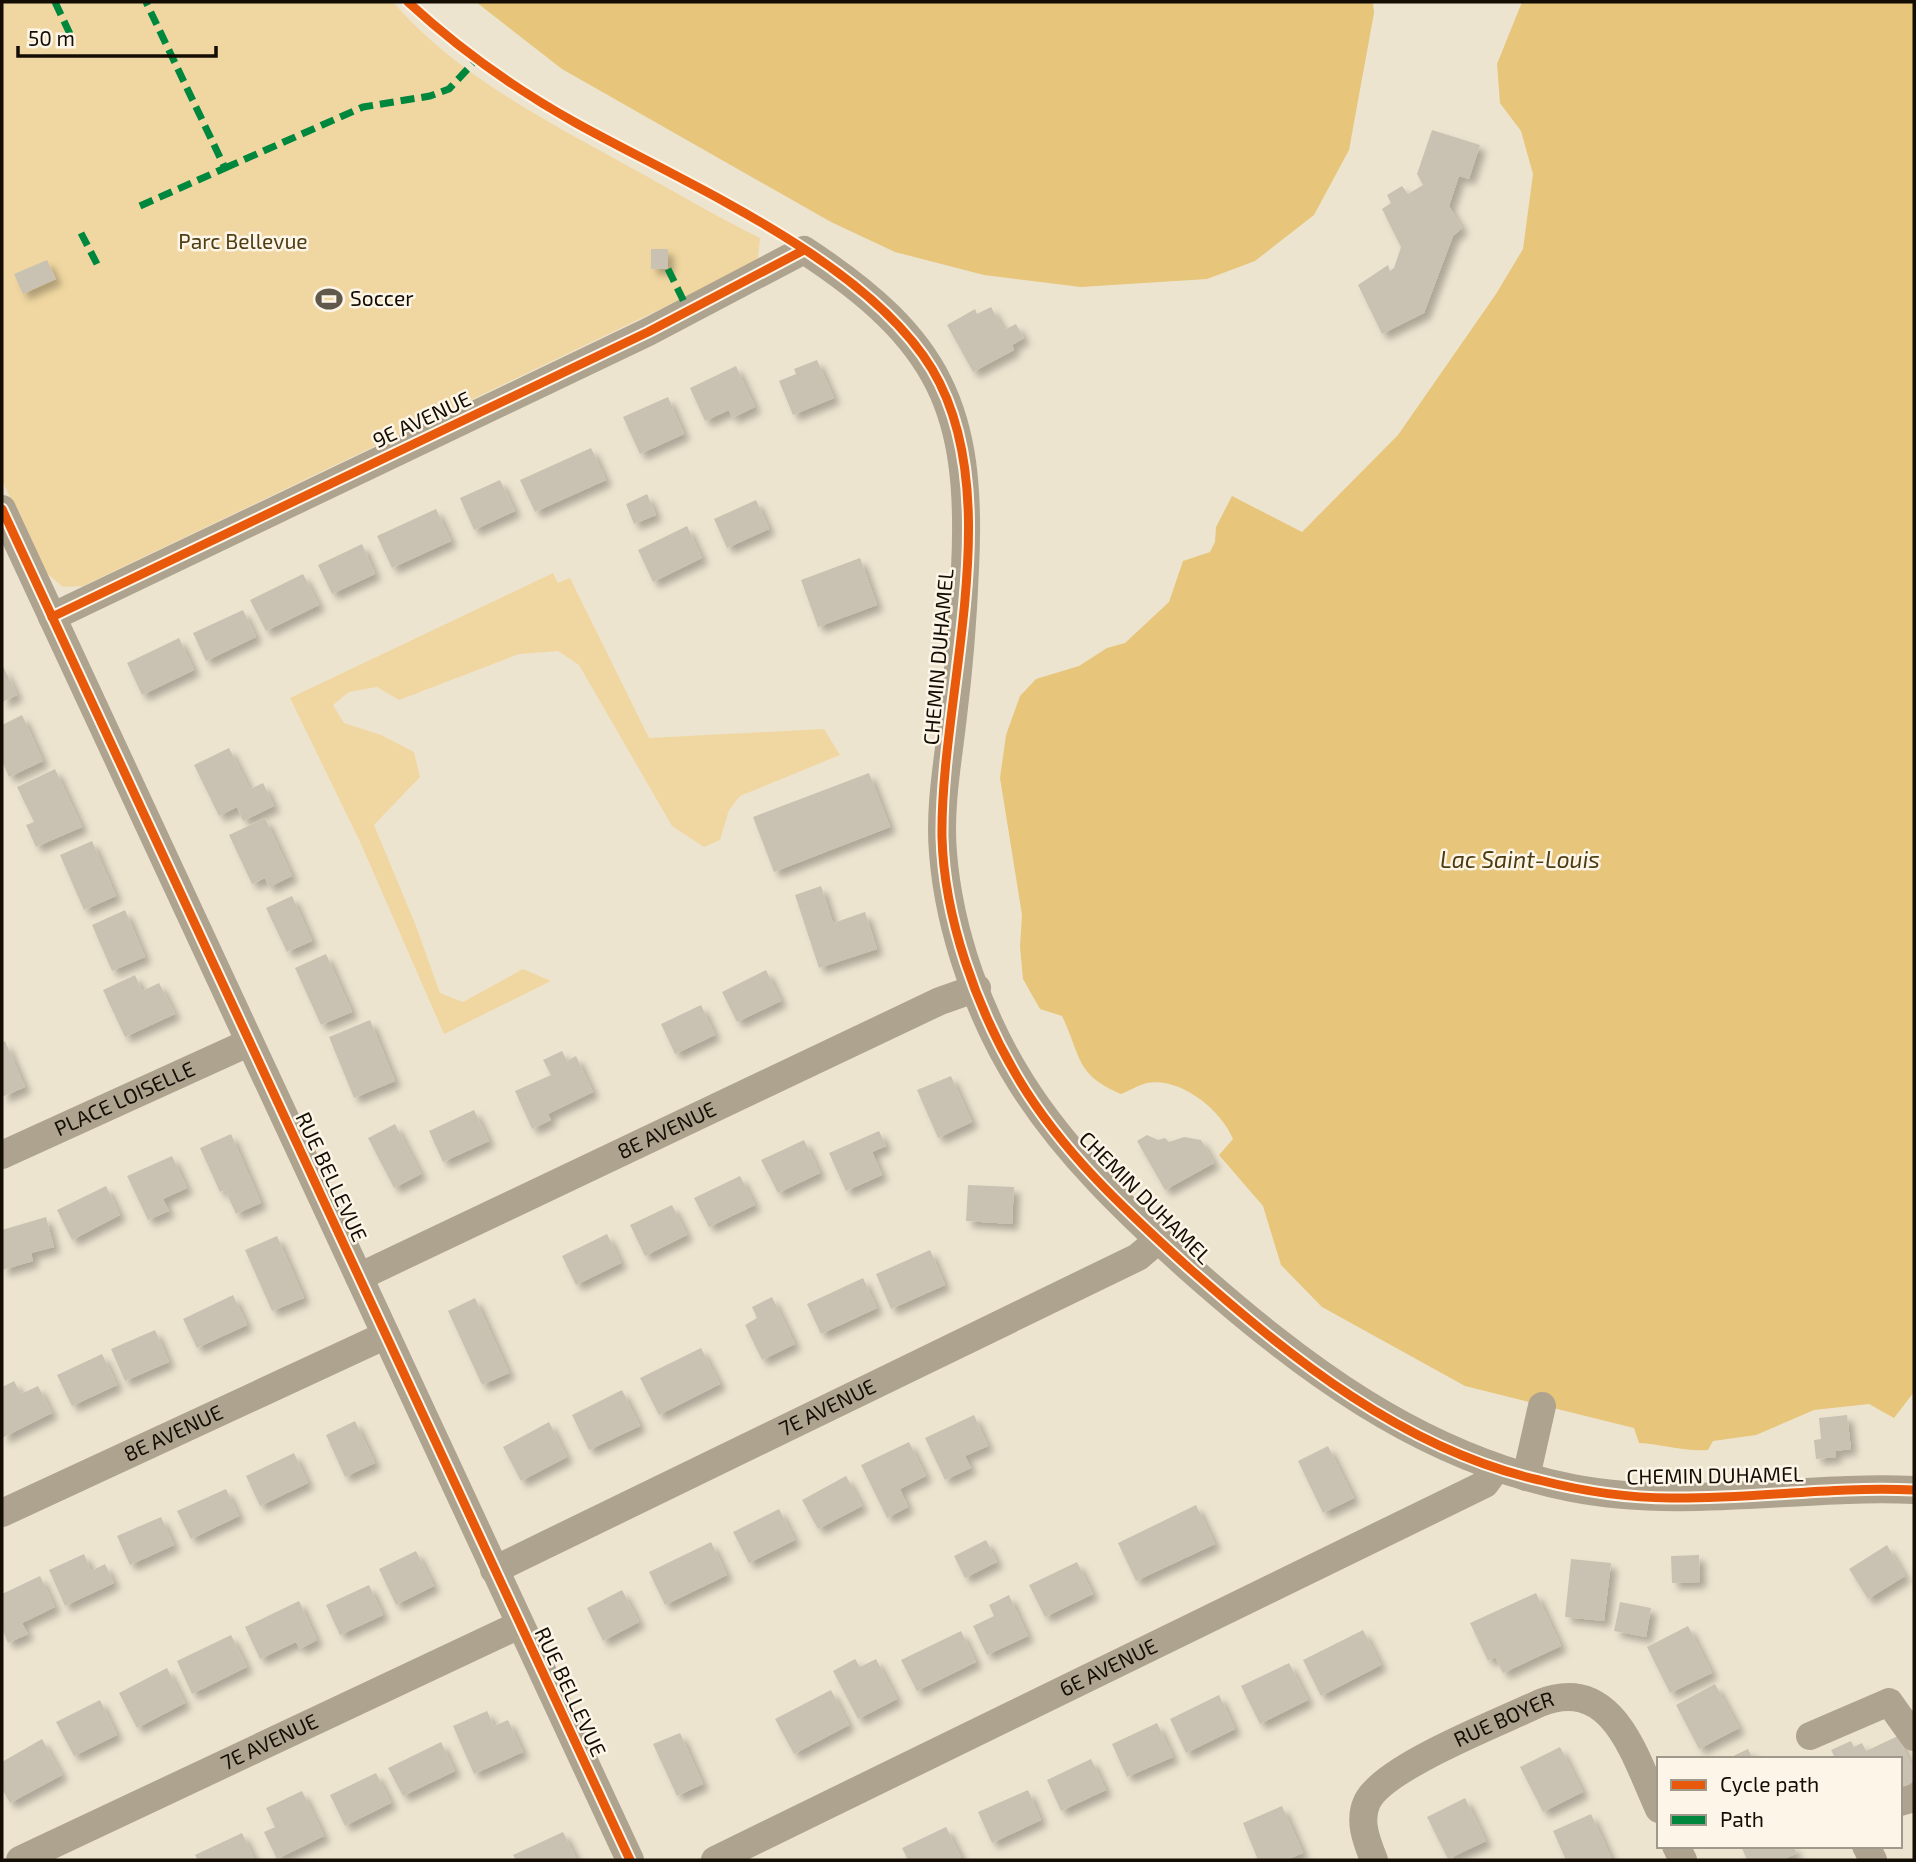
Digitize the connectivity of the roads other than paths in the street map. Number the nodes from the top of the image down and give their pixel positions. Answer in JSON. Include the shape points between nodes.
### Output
{"nodes":[{"id":1,"x":804,"y":250,"type":"joint"},
{"id":2,"x":2,"y":509,"type":"edge"},
{"id":3,"x":52,"y":617,"type":"junction"},
{"id":4,"x":977,"y":988,"type":"junction"},
{"id":5,"x":248,"y":1043,"type":"junction"},
{"id":6,"x":2,"y":1155,"type":"edge"},
{"id":7,"x":1158,"y":1240,"type":"junction"},
{"id":8,"x":359,"y":1277,"type":"junction"},
{"id":9,"x":384,"y":1336,"type":"junction"},
{"id":10,"x":1542,"y":1406,"type":"dead end"},
{"id":11,"x":1496,"y":1469,"type":"junction"},
{"id":12,"x":1526,"y":1477,"type":"junction"},
{"id":13,"x":1914,"y":1490,"type":"edge"},
{"id":14,"x":2,"y":1513,"type":"edge"},
{"id":15,"x":494,"y":1570,"type":"junction"},
{"id":16,"x":519,"y":1625,"type":"junction"},
{"id":17,"x":1810,"y":1736,"type":"dead end"},
{"id":18,"x":1914,"y":1737,"type":"edge"},
{"id":19,"x":1657,"y":1806,"type":"edge"},
{"id":20,"x":20,"y":1860,"type":"edge"},
{"id":21,"x":630,"y":1860,"type":"edge"},
{"id":22,"x":715,"y":1860,"type":"edge"},
{"id":23,"x":1374,"y":1860,"type":"edge"}],
"edges":[{"from":1,"to":3,"type":"street","name":"9E AVENUE","via":[[648,332]]},
{"from":1,"to":4,"type":"street","name":"CHEMIN DUHAMEL","via":[[863,292],[909,338],[940,384],[958,431],[966,476],[966,540],[943,844],[951,905]]},
{"from":2,"to":3,"type":"street","name":"RUE BELLEVUE"},
{"from":3,"to":5,"type":"street","name":"RUE BELLEVUE"},
{"from":4,"to":7,"type":"street","name":"CHEMIN DUHAMEL","via":[[1008,1059],[1041,1112],[1088,1171]]},
{"from":4,"to":8,"type":"street","name":"8E AVENUE","via":[[940,1001]]},
{"from":5,"to":6,"type":"street","name":"PLACE LOISELLE"},
{"from":5,"to":8,"type":"street","name":"RUE BELLEVUE"},
{"from":7,"to":11,"type":"street","name":"CHEMIN DUHAMEL","via":[[1326,1381],[1405,1427]]},
{"from":7,"to":15,"type":"street","name":"7E AVENUE","via":[[1138,1257]]},
{"from":8,"to":9,"type":"street","name":"RUE BELLEVUE"},
{"from":9,"to":14,"type":"street","name":"8E AVENUE"},
{"from":9,"to":15,"type":"street","name":"RUE BELLEVUE"},
{"from":10,"to":12,"type":"street"},
{"from":11,"to":12,"type":"street","name":"CHEMIN DUHAMEL"},
{"from":11,"to":22,"type":"street","name":"6E AVENUE","via":[[1485,1484]]},
{"from":12,"to":13,"type":"street","name":"CHEMIN DUHAMEL","via":[[1605,1493],[1664,1498]]},
{"from":15,"to":16,"type":"street","name":"RUE BELLEVUE"},
{"from":16,"to":20,"type":"street","name":"7E AVENUE"},
{"from":16,"to":21,"type":"street","name":"RUE BELLEVUE"},
{"from":17,"to":18,"type":"street","via":[[1889,1702]]},
{"from":19,"to":23,"type":"street","name":"RUE BOYER","via":[[1615,1720],[1591,1700],[1562,1697],[1540,1703],[1391,1775],[1367,1803],[1363,1818]]}]}
